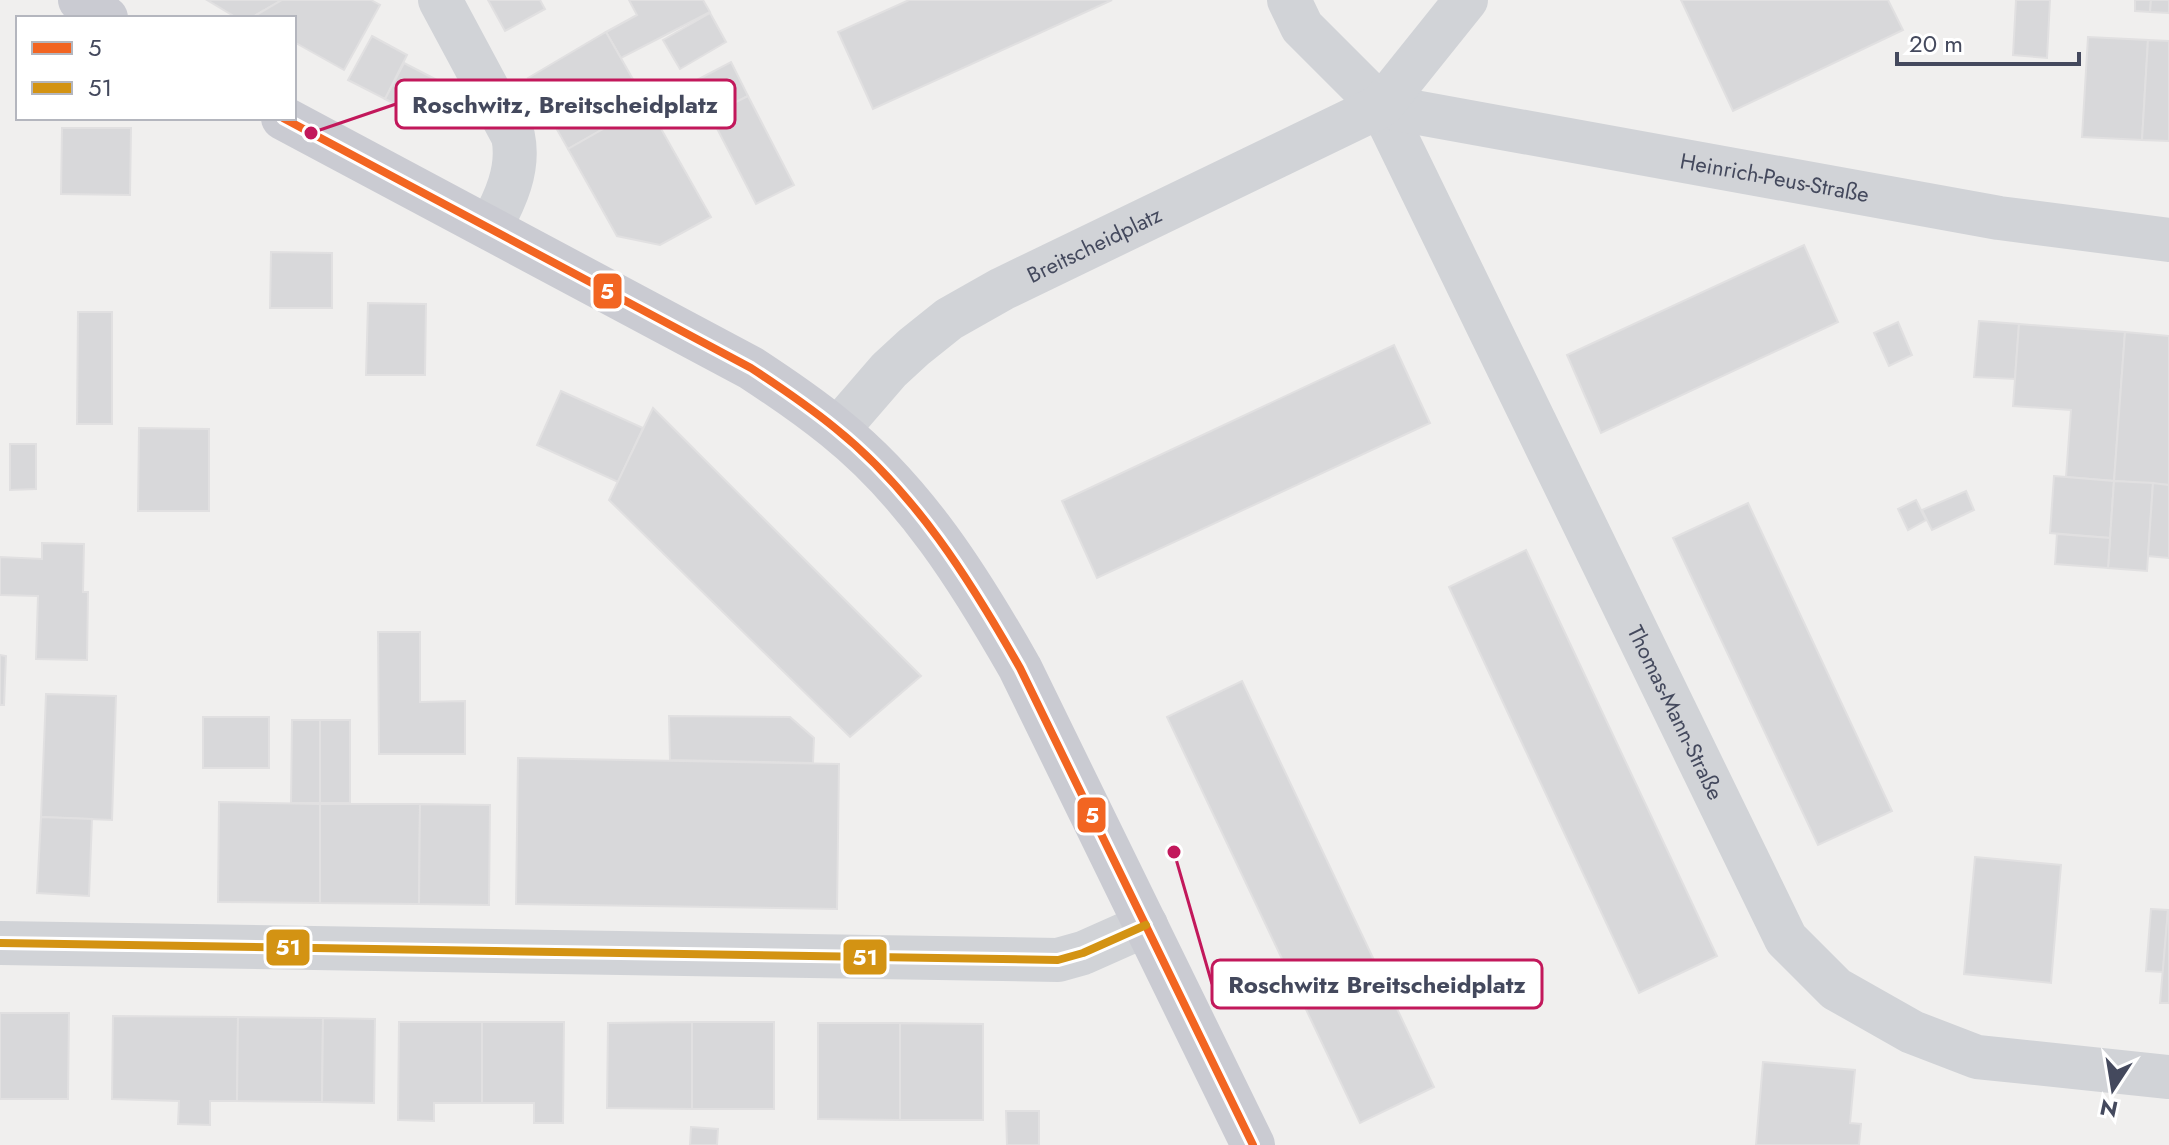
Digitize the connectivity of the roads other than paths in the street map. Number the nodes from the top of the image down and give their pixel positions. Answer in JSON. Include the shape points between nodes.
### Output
{"nodes":[{"id":1,"x":80,"y":0,"type":"edge"},
{"id":2,"x":440,"y":0,"type":"edge"},
{"id":3,"x":1289,"y":0,"type":"edge"},
{"id":4,"x":1466,"y":0,"type":"edge"},
{"id":5,"x":103,"y":16,"type":"edge"},
{"id":6,"x":1381,"y":106,"type":"junction"},
{"id":7,"x":287,"y":120,"type":"edge"},
{"id":8,"x":490,"y":228,"type":"junction"},
{"id":9,"x":2169,"y":240,"type":"edge"},
{"id":10,"x":838,"y":429,"type":"junction"},
{"id":11,"x":1146,"y":925,"type":"junction"},
{"id":12,"x":0,"y":943,"type":"edge"},
{"id":13,"x":2169,"y":1077,"type":"edge"},
{"id":14,"x":1253,"y":1145,"type":"edge"}],
"edges":[{"from":1,"to":5,"type":"main road"},
{"from":2,"to":8,"type":"street","via":[[513,136],[516,152],[505,201]]},
{"from":3,"to":6,"type":"street","name":"Thomas-Mann-Straße","via":[[1302,27]]},
{"from":4,"to":6,"type":"street"},
{"from":6,"to":9,"type":"street","name":"Heinrich-Peus-Straße","via":[[1999,218]]},
{"from":6,"to":10,"type":"street","name":"Breitscheidplatz","via":[[949,319],[889,370]]},
{"from":6,"to":13,"type":"street","name":"Thomas-Mann-Straße","via":[[1786,939],[1836,989],[1912,1032],[1977,1057]]},
{"from":7,"to":8,"type":"main road"},
{"from":8,"to":10,"type":"main road","via":[[751,368]]},
{"from":10,"to":11,"type":"main road","via":[[933,531],[979,596]]},
{"from":11,"to":12,"type":"street","via":[[1058,960]]},
{"from":11,"to":14,"type":"main road"}]}
